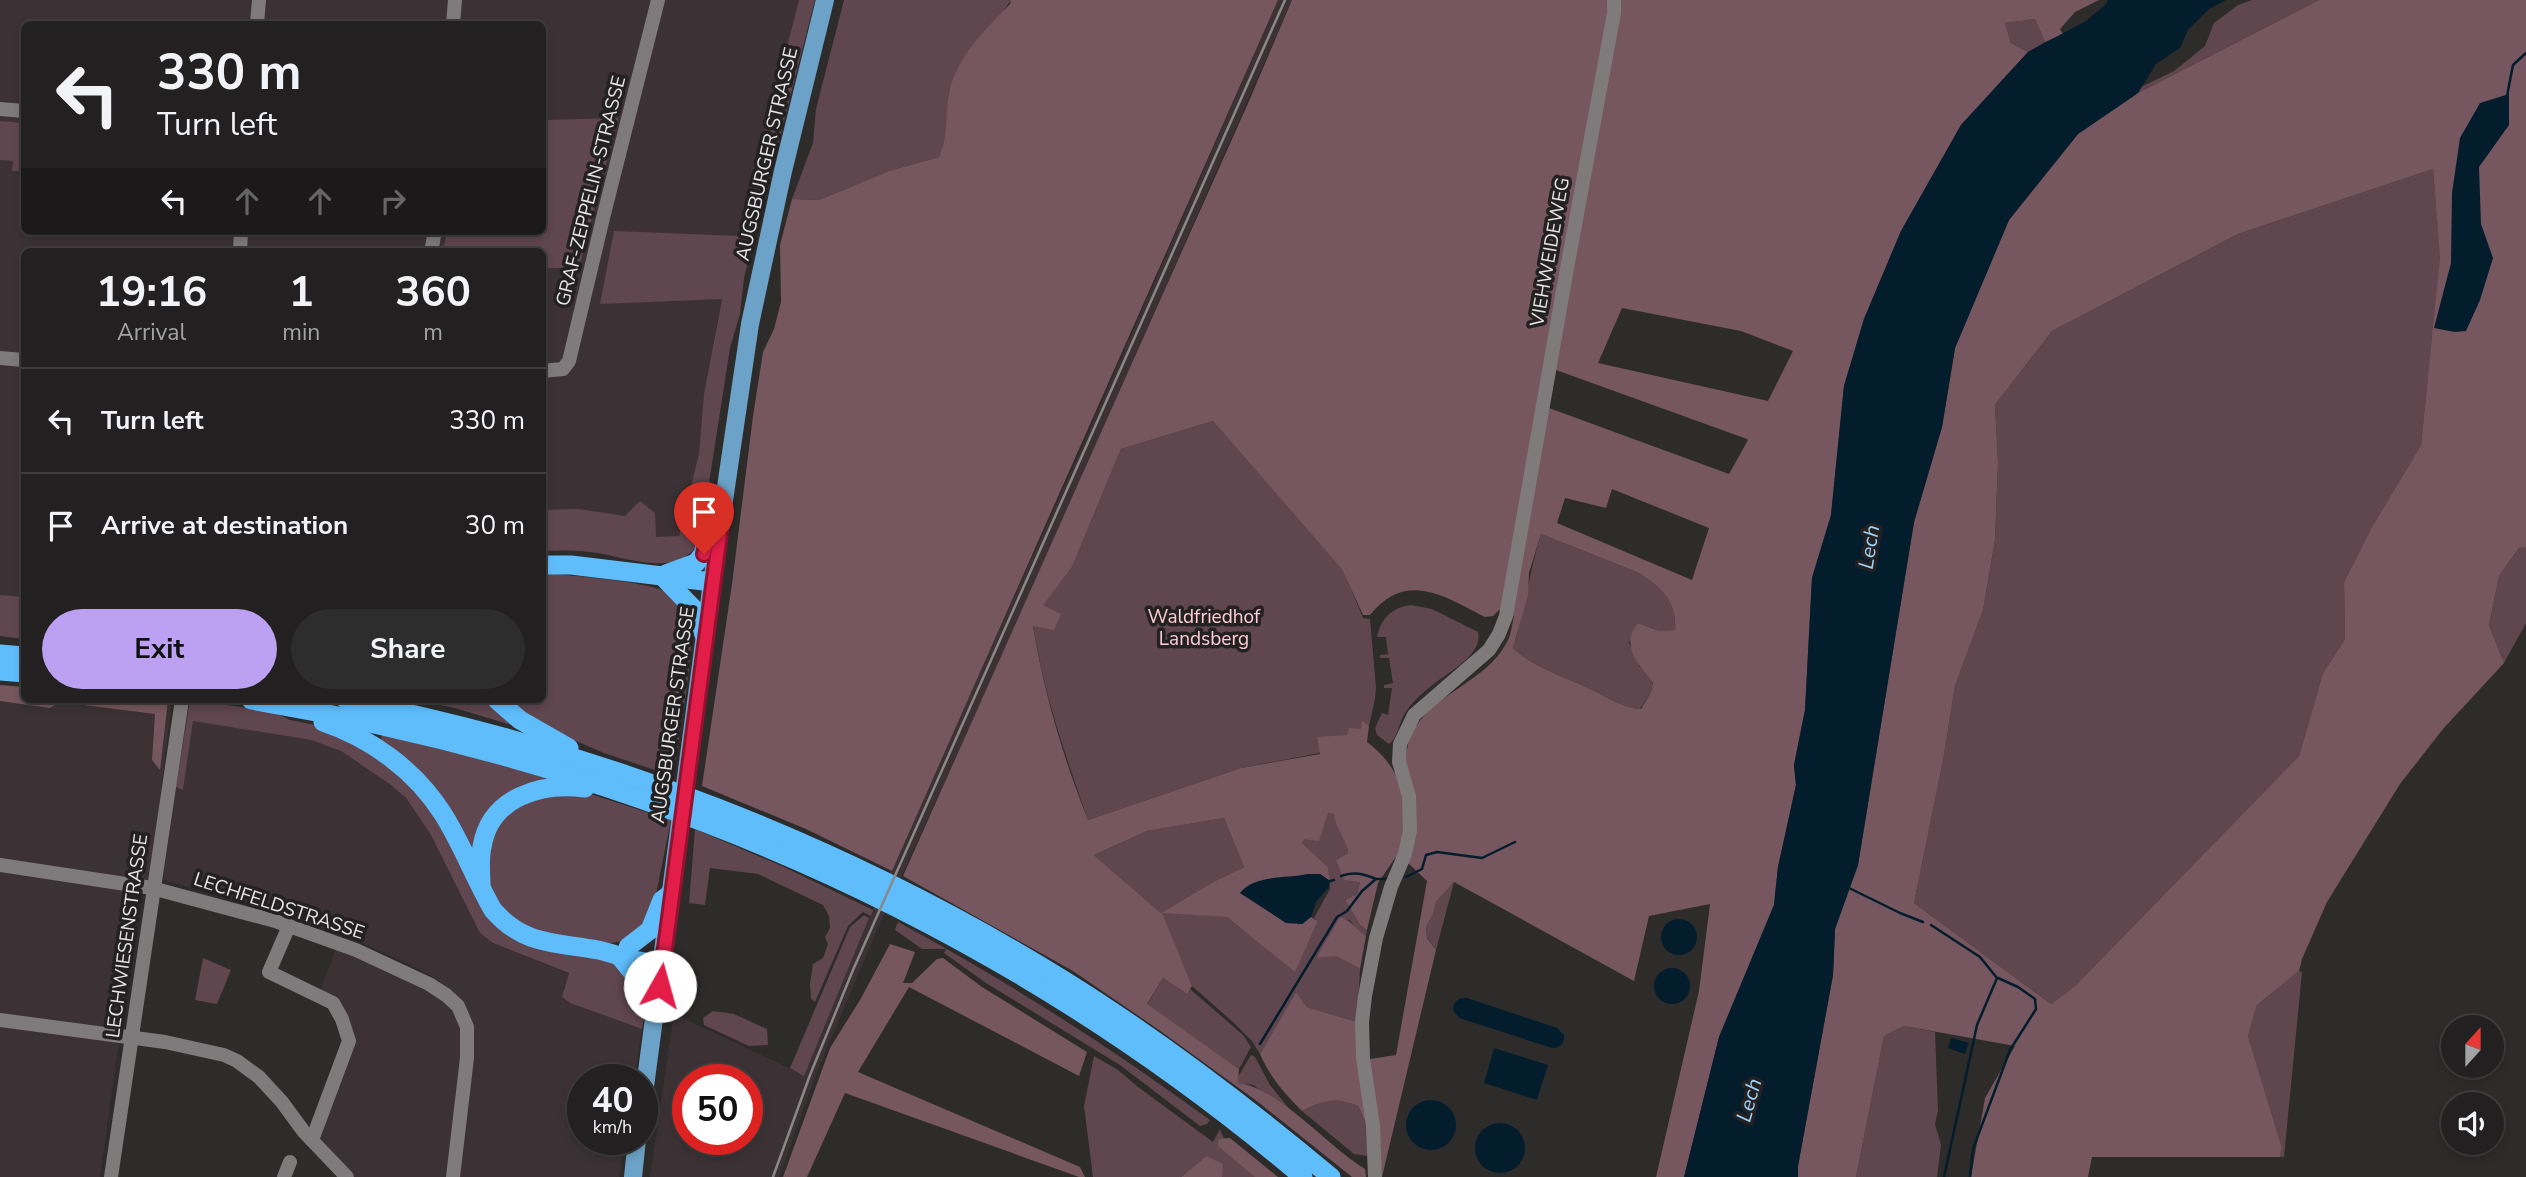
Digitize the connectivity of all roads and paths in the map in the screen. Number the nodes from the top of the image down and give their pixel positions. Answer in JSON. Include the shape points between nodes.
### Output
{"nodes":[{"id":1,"x":259,"y":0,"type":"edge"},
{"id":2,"x":455,"y":0,"type":"edge"},
{"id":3,"x":658,"y":0,"type":"edge"},
{"id":4,"x":825,"y":0,"type":"edge"},
{"id":5,"x":1615,"y":0,"type":"edge"},
{"id":6,"x":257,"y":21,"type":"edge"},
{"id":7,"x":453,"y":21,"type":"edge"},
{"id":8,"x":0,"y":109,"type":"edge"},
{"id":9,"x":21,"y":111,"type":"edge"},
{"id":10,"x":0,"y":358,"type":"edge"},
{"id":11,"x":21,"y":360,"type":"edge"},
{"id":12,"x":546,"y":371,"type":"edge"},
{"id":13,"x":722,"y":518,"type":"junction"},
{"id":14,"x":546,"y":565,"type":"edge"},
{"id":15,"x":662,"y":576,"type":"junction"},
{"id":16,"x":712,"y":582,"type":"junction"},
{"id":17,"x":705,"y":637,"type":"junction"},
{"id":18,"x":0,"y":654,"type":"edge"},
{"id":19,"x":21,"y":656,"type":"edge"},
{"id":20,"x":0,"y":671,"type":"edge"},
{"id":21,"x":21,"y":673,"type":"edge"},
{"id":22,"x":182,"y":703,"type":"edge"},
{"id":23,"x":264,"y":703,"type":"edge"},
{"id":24,"x":270,"y":703,"type":"edge"},
{"id":25,"x":360,"y":703,"type":"edge"},
{"id":26,"x":500,"y":703,"type":"edge"},
{"id":27,"x":597,"y":764,"type":"junction"},
{"id":28,"x":649,"y":801,"type":"junction"},
{"id":29,"x":0,"y":865,"type":"edge"},
{"id":30,"x":481,"y":887,"type":"junction"},
{"id":31,"x":152,"y":888,"type":"junction"},
{"id":32,"x":670,"y":894,"type":"junction"},
{"id":33,"x":289,"y":926,"type":"junction"},
{"id":34,"x":624,"y":953,"type":"junction"},
{"id":35,"x":663,"y":962,"type":"junction"},
{"id":36,"x":656,"y":1012,"type":"junction"},
{"id":37,"x":0,"y":1020,"type":"edge"},
{"id":38,"x":131,"y":1037,"type":"junction"},
{"id":39,"x":648,"y":1064,"type":"edge"},
{"id":40,"x":312,"y":1140,"type":"junction"},
{"id":41,"x":635,"y":1155,"type":"edge"},
{"id":42,"x":290,"y":1162,"type":"dead end"},
{"id":43,"x":111,"y":1177,"type":"edge"},
{"id":44,"x":284,"y":1177,"type":"edge"},
{"id":45,"x":347,"y":1177,"type":"edge"},
{"id":46,"x":453,"y":1177,"type":"edge"},
{"id":47,"x":633,"y":1177,"type":"edge"},
{"id":48,"x":1303,"y":1177,"type":"edge"},
{"id":49,"x":1331,"y":1177,"type":"edge"},
{"id":50,"x":1375,"y":1177,"type":"edge"}],
"edges":[{"from":1,"to":6,"type":"street"},
{"from":2,"to":7,"type":"street"},
{"from":3,"to":12,"type":"street","name":"GRAF-ZEPPELIN-STRASSE","via":[[569,362],[563,369]]},
{"from":4,"to":13,"type":"main road","name":"AUGSBURGER STRASSE","via":[[758,280]]},
{"from":5,"to":50,"type":"street","name":"VIEHWEIDEWEG","via":[[1511,596],[1499,634],[1477,662],[1414,715],[1400,744],[1410,830],[1376,939],[1362,1022]]},
{"from":8,"to":9,"type":"street"},
{"from":10,"to":11,"type":"street"},
{"from":13,"to":15,"type":"highway","via":[[710,529],[704,554],[696,563]]},
{"from":13,"to":16,"type":"main road","name":"AUGSBURGER STRASSE"},
{"from":14,"to":15,"type":"highway"},
{"from":15,"to":16,"type":"highway"},
{"from":15,"to":17,"type":"highway","via":[[694,609]]},
{"from":16,"to":17,"type":"main road","name":"AUGSBURGER STRASSE"},
{"from":17,"to":32,"type":"main road","name":"AUGSBURGER STRASSE"},
{"from":18,"to":19,"type":"highway"},
{"from":20,"to":21,"type":"highway"},
{"from":22,"to":31,"type":"street","name":"LECHWIESENSTRASSE"},
{"from":23,"to":30,"type":"highway","via":[[355,736],[404,769],[442,812]]},
{"from":24,"to":28,"type":"highway","via":[[483,749]]},
{"from":25,"to":27,"type":"highway","via":[[450,722]]},
{"from":26,"to":27,"type":"highway","via":[[520,720]]},
{"from":27,"to":49,"type":"highway","via":[[796,840],[976,929],[1149,1037],[1252,1111]]},
{"from":28,"to":30,"type":"highway","via":[[583,787],[556,786],[518,796],[503,807],[486,831],[480,857]]},
{"from":28,"to":48,"type":"highway","via":[[789,856],[966,944],[1138,1051],[1244,1127]]},
{"from":29,"to":31,"type":"street","name":"LECHFELDSTRASSE"},
{"from":30,"to":34,"type":"highway","via":[[493,910],[516,932],[550,944]]},
{"from":31,"to":33,"type":"street","name":"LECHFELDSTRASSE"},
{"from":31,"to":38,"type":"street","name":"LECHWIESENSTRASSE"},
{"from":32,"to":34,"type":"highway","via":[[662,900],[650,930]]},
{"from":32,"to":35,"type":"main road","name":"AUGSBURGER STRASSE"},
{"from":33,"to":40,"type":"street","via":[[269,972],[333,1003],[349,1041]]},
{"from":33,"to":46,"type":"street","name":"LECHFELDSTRASSE","via":[[388,964],[429,984],[458,1006],[467,1027],[467,1058]]},
{"from":34,"to":35,"type":"highway","via":[[654,954]]},
{"from":34,"to":36,"type":"highway"},
{"from":35,"to":36,"type":"main road","name":"AUGSBURGER STRASSE"},
{"from":36,"to":39,"type":"main road","name":"AUGSBURGER STRASSE"},
{"from":37,"to":38,"type":"street"},
{"from":38,"to":40,"type":"street","via":[[207,1050],[237,1061],[266,1085]]},
{"from":38,"to":43,"type":"street","name":"LECHWIESENSTRASSE"},
{"from":40,"to":45,"type":"street"},
{"from":41,"to":47,"type":"main road"},
{"from":42,"to":44,"type":"street"}]}
